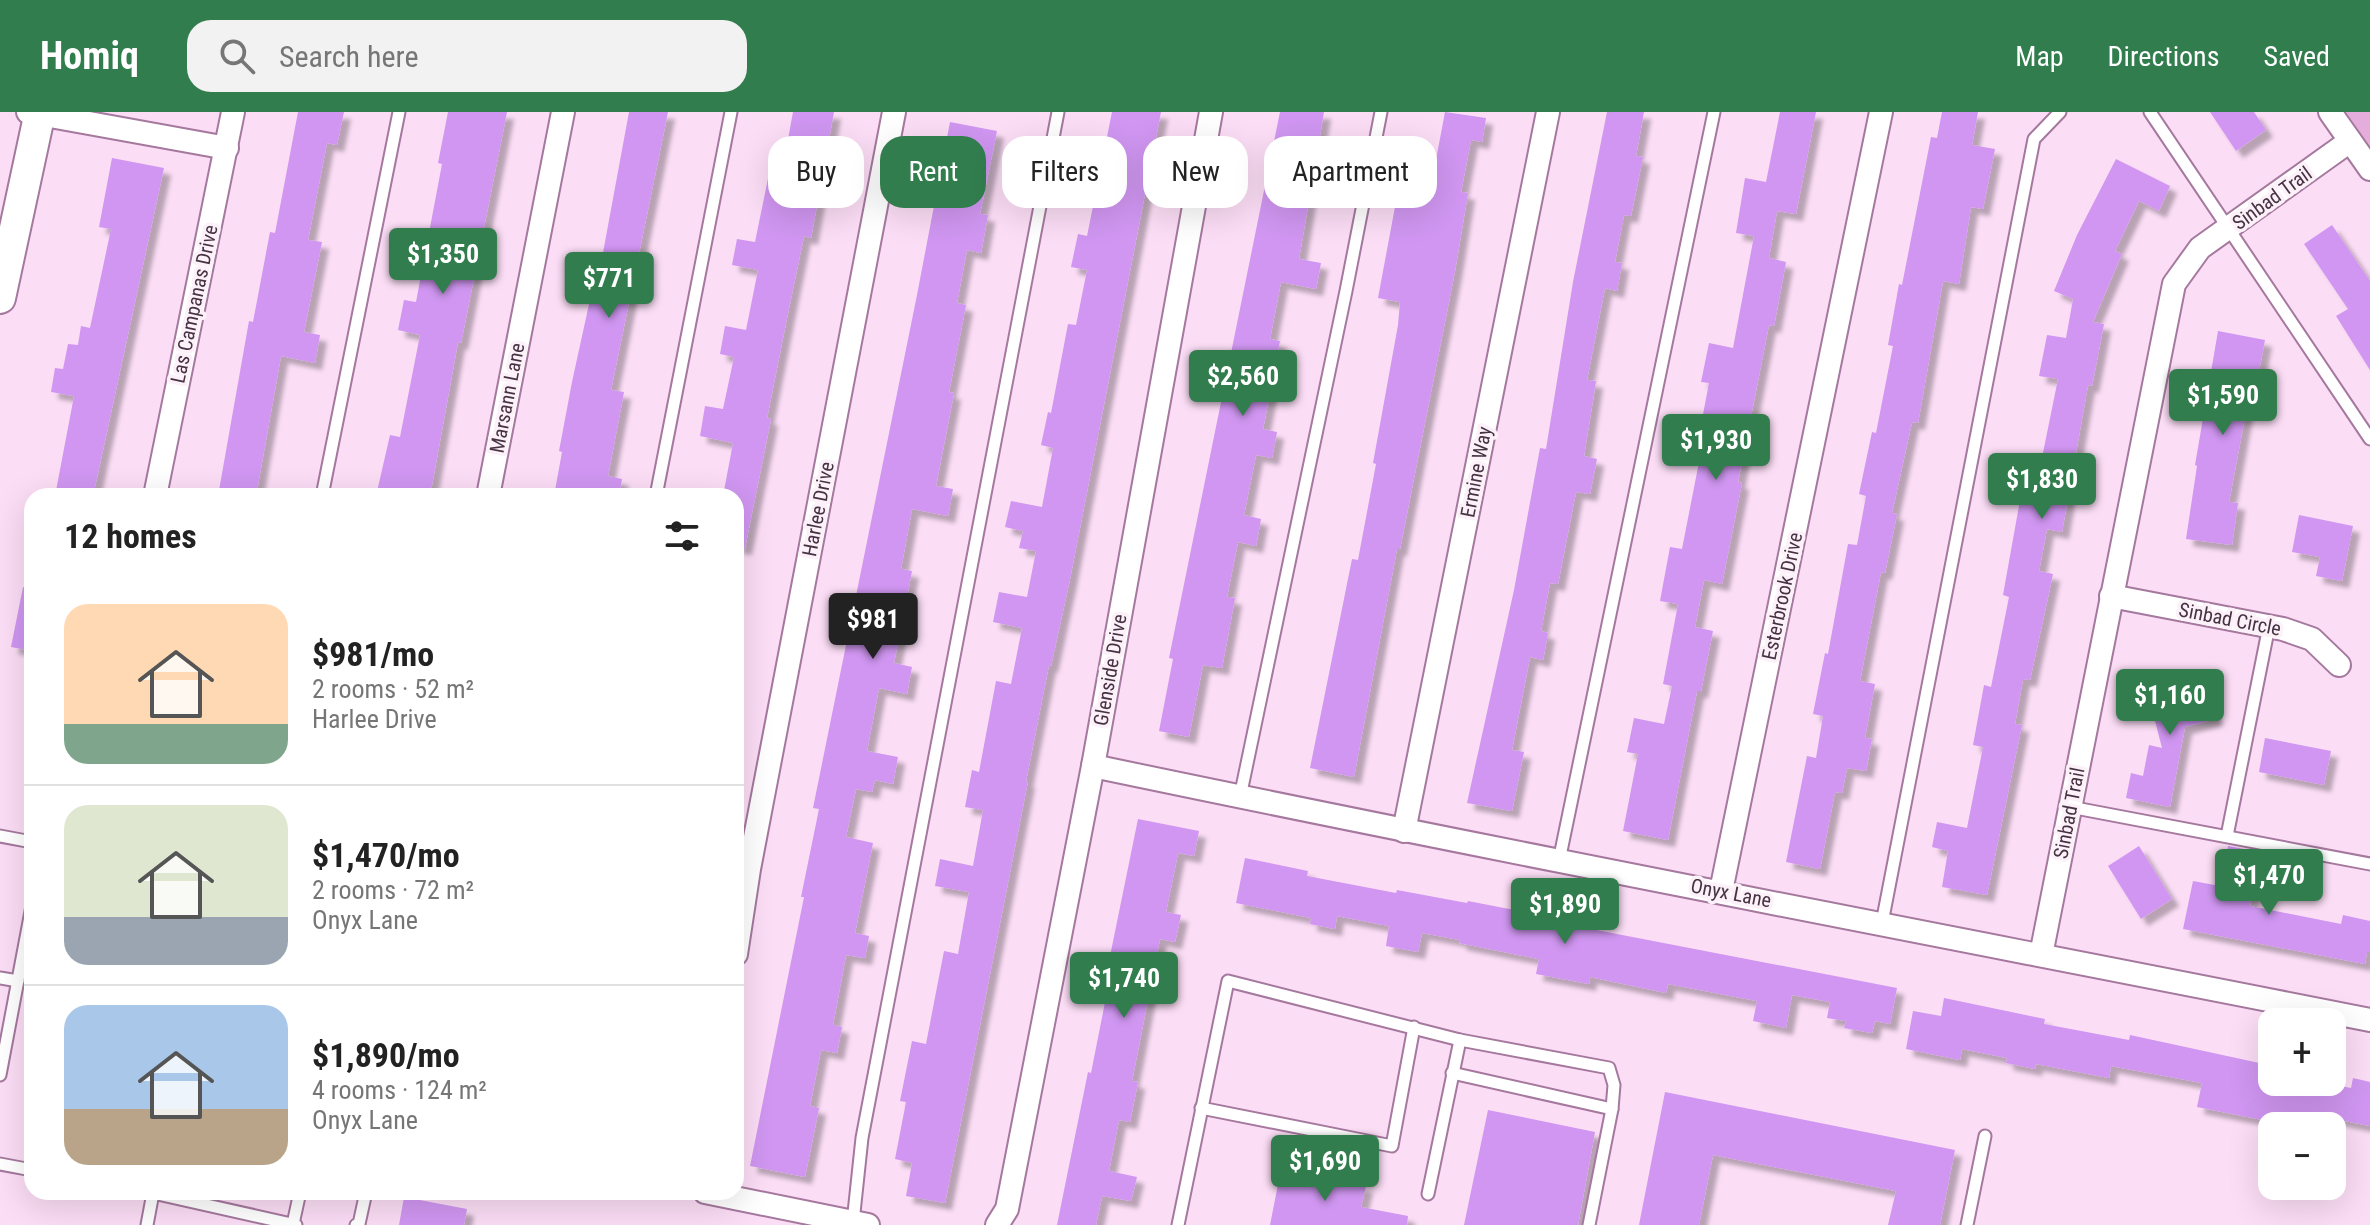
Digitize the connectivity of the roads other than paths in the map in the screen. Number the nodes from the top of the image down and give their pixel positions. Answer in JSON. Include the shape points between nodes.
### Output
{"nodes":[{"id":1,"x":27,"y":112,"type":"edge"},
{"id":2,"x":39,"y":112,"type":"edge"},
{"id":3,"x":399,"y":112,"type":"edge"},
{"id":4,"x":563,"y":112,"type":"edge"},
{"id":5,"x":731,"y":112,"type":"edge"},
{"id":6,"x":894,"y":112,"type":"edge"},
{"id":7,"x":1058,"y":112,"type":"edge"},
{"id":8,"x":1211,"y":112,"type":"edge"},
{"id":9,"x":1381,"y":112,"type":"edge"},
{"id":10,"x":1548,"y":112,"type":"edge"},
{"id":11,"x":1714,"y":112,"type":"edge"},
{"id":12,"x":1881,"y":112,"type":"edge"},
{"id":13,"x":2060,"y":112,"type":"edge"},
{"id":14,"x":2150,"y":112,"type":"edge"},
{"id":15,"x":2330,"y":112,"type":"edge"},
{"id":16,"x":226,"y":113,"type":"edge"},
{"id":17,"x":2350,"y":141,"type":"junction"},
{"id":18,"x":227,"y":148,"type":"junction"},
{"id":19,"x":2370,"y":169,"type":"edge"},
{"id":20,"x":2229,"y":229,"type":"junction"},
{"id":21,"x":0,"y":298,"type":"edge"},
{"id":22,"x":2370,"y":439,"type":"edge"},
{"id":23,"x":157,"y":488,"type":"edge"},
{"id":24,"x":324,"y":488,"type":"edge"},
{"id":25,"x":490,"y":488,"type":"edge"},
{"id":26,"x":658,"y":488,"type":"edge"},
{"id":27,"x":2111,"y":596,"type":"junction"},
{"id":28,"x":2269,"y":626,"type":"junction"},
{"id":29,"x":2339,"y":665,"type":"dead end"},
{"id":30,"x":1093,"y":766,"type":"junction"},
{"id":31,"x":1240,"y":797,"type":"junction"},
{"id":32,"x":2070,"y":807,"type":"junction"},
{"id":33,"x":1404,"y":831,"type":"junction"},
{"id":34,"x":0,"y":836,"type":"edge"},
{"id":35,"x":2227,"y":836,"type":"junction"},
{"id":36,"x":24,"y":840,"type":"edge"},
{"id":37,"x":744,"y":857,"type":"edge"},
{"id":38,"x":1559,"y":861,"type":"junction"},
{"id":39,"x":2370,"y":864,"type":"edge"},
{"id":40,"x":1721,"y":891,"type":"junction"},
{"id":41,"x":1882,"y":923,"type":"junction"},
{"id":42,"x":24,"y":949,"type":"edge"},
{"id":43,"x":2041,"y":955,"type":"junction"},
{"id":44,"x":0,"y":978,"type":"edge"},
{"id":45,"x":18,"y":981,"type":"junction"},
{"id":46,"x":2370,"y":1020,"type":"edge"},
{"id":47,"x":1414,"y":1027,"type":"junction"},
{"id":48,"x":1460,"y":1040,"type":"junction"},
{"id":49,"x":1452,"y":1073,"type":"junction"},
{"id":50,"x":0,"y":1075,"type":"edge"},
{"id":51,"x":1201,"y":1108,"type":"junction"},
{"id":52,"x":1612,"y":1109,"type":"junction"},
{"id":53,"x":1985,"y":1136,"type":"dead end"},
{"id":54,"x":0,"y":1164,"type":"edge"},
{"id":55,"x":24,"y":1168,"type":"edge"},
{"id":56,"x":1428,"y":1194,"type":"dead end"},
{"id":57,"x":149,"y":1200,"type":"edge"},
{"id":58,"x":185,"y":1200,"type":"edge"},
{"id":59,"x":299,"y":1200,"type":"edge"},
{"id":60,"x":364,"y":1200,"type":"edge"},
{"id":61,"x":743,"y":1200,"type":"edge"},
{"id":62,"x":858,"y":1224,"type":"edge"},
{"id":63,"x":147,"y":1225,"type":"edge"},
{"id":64,"x":295,"y":1225,"type":"edge"},
{"id":65,"x":356,"y":1225,"type":"edge"},
{"id":66,"x":997,"y":1225,"type":"edge"},
{"id":67,"x":1178,"y":1225,"type":"edge"},
{"id":68,"x":1589,"y":1225,"type":"edge"},
{"id":69,"x":1967,"y":1225,"type":"edge"}],
"edges":[{"from":1,"to":2,"type":"street"},
{"from":2,"to":18,"type":"street"},
{"from":2,"to":21,"type":"main road"},
{"from":3,"to":24,"type":"lane"},
{"from":4,"to":25,"type":"street","name":"Marsann Lane"},
{"from":5,"to":26,"type":"lane"},
{"from":6,"to":37,"type":"street","name":"Harlee Drive"},
{"from":7,"to":62,"type":"lane","via":[[862,1138]]},
{"from":8,"to":30,"type":"street","name":"Glenside Drive"},
{"from":9,"to":31,"type":"lane"},
{"from":10,"to":33,"type":"street","name":"Ermine Way"},
{"from":11,"to":38,"type":"lane"},
{"from":12,"to":40,"type":"street","name":"Esterbrook Drive"},
{"from":13,"to":41,"type":"lane","via":[[2034,139]]},
{"from":14,"to":20,"type":"lane"},
{"from":15,"to":17,"type":"street"},
{"from":16,"to":18,"type":"street","name":"Las Campanas Drive"},
{"from":17,"to":19,"type":"street"},
{"from":17,"to":20,"type":"street","name":"Sinbad Trail"},
{"from":18,"to":23,"type":"street","name":"Las Campanas Drive"},
{"from":20,"to":22,"type":"lane"},
{"from":20,"to":27,"type":"street","name":"Sinbad Trail","via":[[2200,248],[2174,284]]},
{"from":27,"to":28,"type":"street","name":"Sinbad Circle"},
{"from":27,"to":32,"type":"street","name":"Sinbad Trail"},
{"from":28,"to":29,"type":"street","name":"Sinbad Circle","via":[[2312,639]]},
{"from":28,"to":35,"type":"lane"},
{"from":30,"to":31,"type":"street","name":"Onyx Lane"},
{"from":30,"to":66,"type":"street","name":"Glenside Drive","via":[[1007,1209]]},
{"from":31,"to":33,"type":"street","name":"Onyx Lane"},
{"from":32,"to":35,"type":"lane"},
{"from":32,"to":43,"type":"street","name":"Sinbad Trail"},
{"from":33,"to":38,"type":"street","name":"Onyx Lane"},
{"from":34,"to":36,"type":"lane"},
{"from":35,"to":39,"type":"lane"},
{"from":38,"to":40,"type":"street","name":"Onyx Lane"},
{"from":40,"to":41,"type":"street","name":"Onyx Lane"},
{"from":41,"to":43,"type":"street","name":"Onyx Lane"},
{"from":42,"to":45,"type":"lane"},
{"from":43,"to":46,"type":"street","name":"Onyx Lane"},
{"from":44,"to":45,"type":"lane"},
{"from":45,"to":50,"type":"lane"},
{"from":47,"to":48,"type":"lane"},
{"from":47,"to":51,"type":"lane","via":[[1392,1146]]},
{"from":47,"to":51,"type":"lane","via":[[1228,981]]},
{"from":48,"to":49,"type":"lane"},
{"from":48,"to":52,"type":"lane","via":[[1609,1068]]},
{"from":49,"to":52,"type":"lane"},
{"from":49,"to":56,"type":"lane"},
{"from":51,"to":67,"type":"lane"},
{"from":52,"to":68,"type":"lane"},
{"from":53,"to":69,"type":"lane"},
{"from":54,"to":55,"type":"lane"},
{"from":57,"to":63,"type":"lane"},
{"from":58,"to":64,"type":"lane"},
{"from":59,"to":64,"type":"lane"},
{"from":60,"to":65,"type":"lane"},
{"from":61,"to":62,"type":"street"}]}
